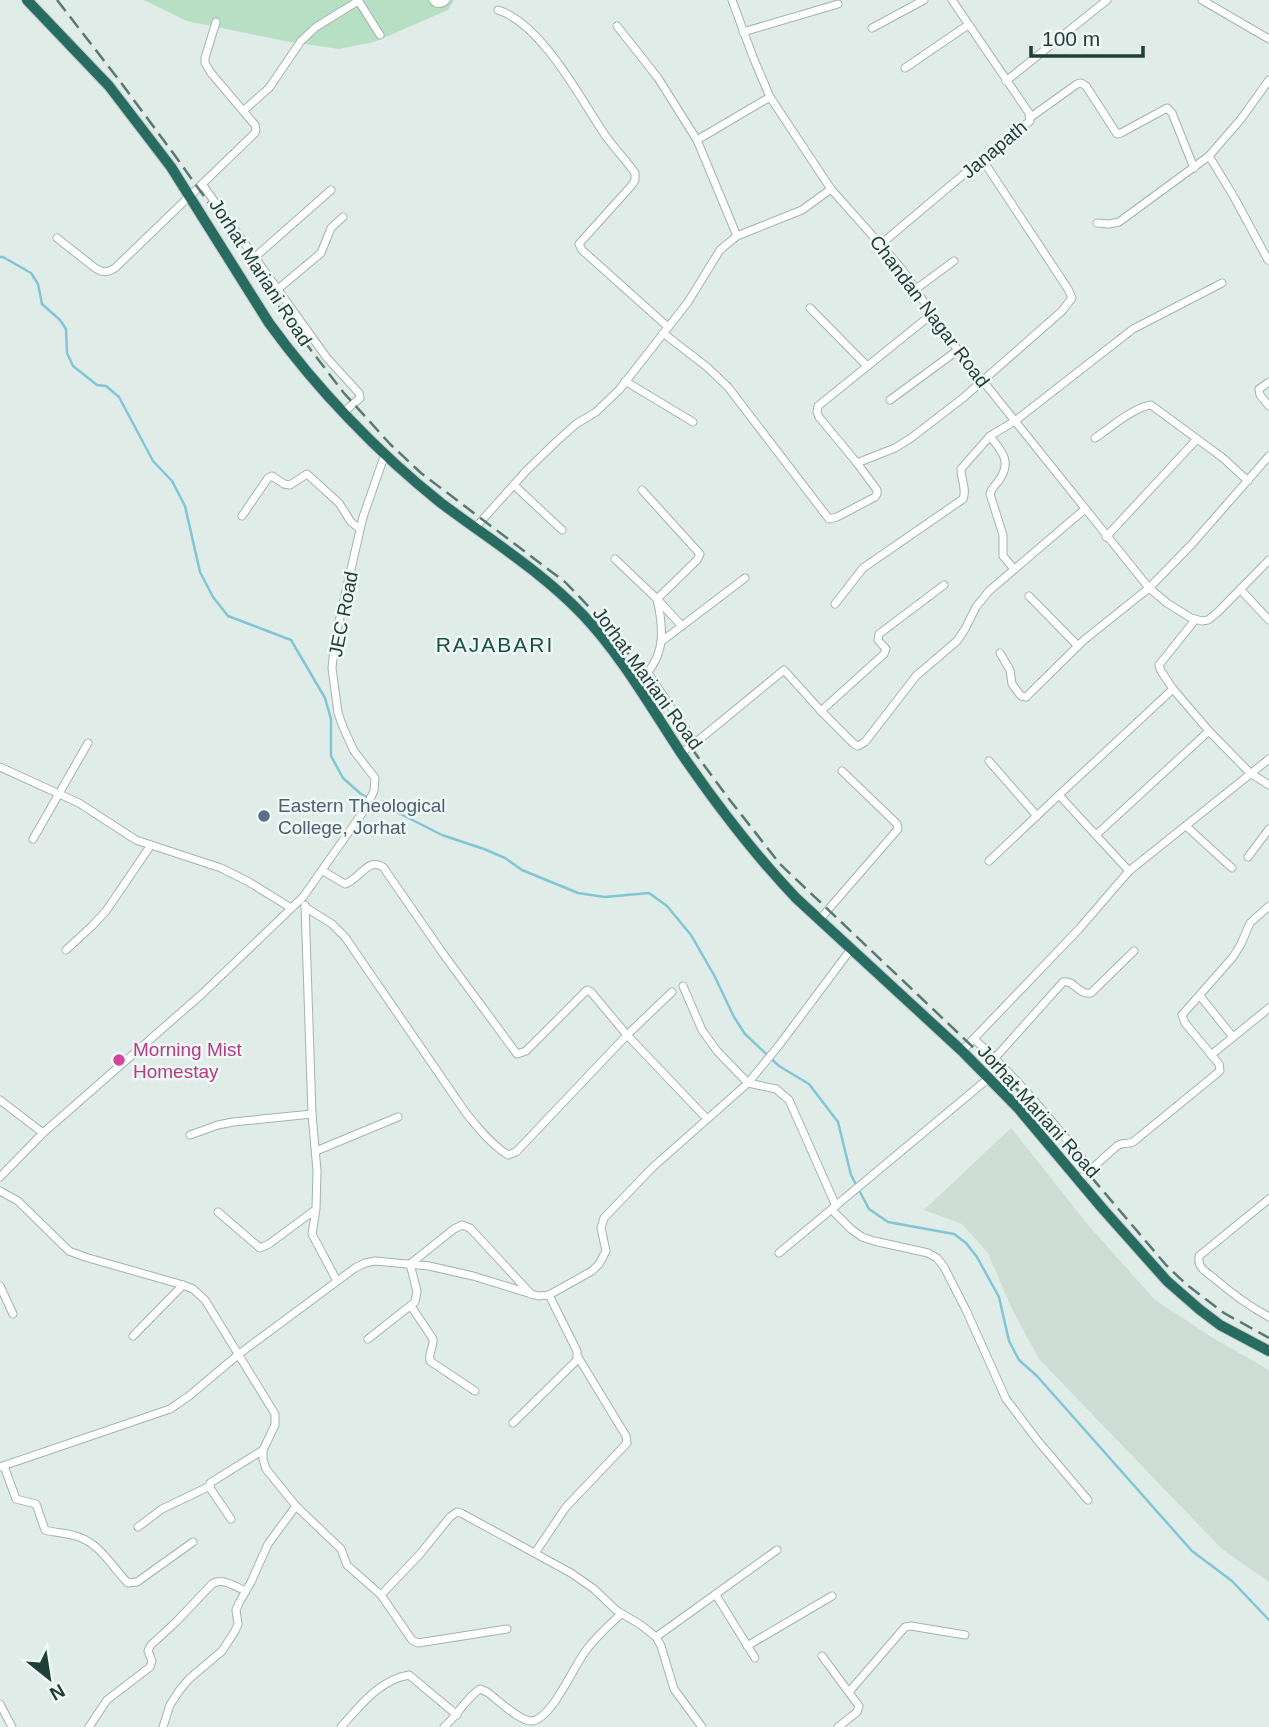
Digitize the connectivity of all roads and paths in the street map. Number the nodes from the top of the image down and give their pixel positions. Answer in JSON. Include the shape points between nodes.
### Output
{"nodes":[{"id":1,"x":27,"y":0,"type":"edge"},
{"id":2,"x":358,"y":0,"type":"edge"},
{"id":3,"x":433,"y":0,"type":"edge"},
{"id":4,"x":446,"y":0,"type":"edge"},
{"id":5,"x":732,"y":0,"type":"edge"},
{"id":6,"x":924,"y":0,"type":"edge"},
{"id":7,"x":952,"y":0,"type":"edge"},
{"id":8,"x":1107,"y":0,"type":"edge"},
{"id":9,"x":1202,"y":0,"type":"edge"},
{"id":10,"x":838,"y":4,"type":"dead end"},
{"id":11,"x":498,"y":10,"type":"dead end"},
{"id":12,"x":216,"y":22,"type":"dead end"},
{"id":13,"x":968,"y":25,"type":"junction"},
{"id":14,"x":617,"y":26,"type":"dead end"},
{"id":15,"x":872,"y":28,"type":"dead end"},
{"id":16,"x":743,"y":32,"type":"junction"},
{"id":17,"x":380,"y":35,"type":"dead end"},
{"id":18,"x":1269,"y":39,"type":"edge"},
{"id":19,"x":905,"y":68,"type":"dead end"},
{"id":20,"x":1269,"y":80,"type":"edge"},
{"id":21,"x":1006,"y":81,"type":"junction"},
{"id":22,"x":770,"y":97,"type":"junction"},
{"id":23,"x":243,"y":111,"type":"junction"},
{"id":24,"x":1031,"y":117,"type":"junction"},
{"id":25,"x":697,"y":140,"type":"junction"},
{"id":26,"x":1209,"y":156,"type":"junction"},
{"id":27,"x":982,"y":159,"type":"junction"},
{"id":28,"x":1194,"y":168,"type":"junction"},
{"id":29,"x":202,"y":184,"type":"junction"},
{"id":30,"x":831,"y":189,"type":"junction"},
{"id":31,"x":331,"y":190,"type":"dead end"},
{"id":32,"x":190,"y":196,"type":"junction"},
{"id":33,"x":343,"y":217,"type":"dead end"},
{"id":34,"x":1097,"y":223,"type":"dead end"},
{"id":35,"x":737,"y":236,"type":"junction"},
{"id":36,"x":57,"y":238,"type":"dead end"},
{"id":37,"x":881,"y":244,"type":"junction"},
{"id":38,"x":255,"y":257,"type":"junction"},
{"id":39,"x":1268,"y":260,"type":"edge"},
{"id":40,"x":954,"y":261,"type":"dead end"},
{"id":41,"x":1222,"y":283,"type":"dead end"},
{"id":42,"x":278,"y":289,"type":"junction"},
{"id":43,"x":916,"y":289,"type":"junction"},
{"id":44,"x":810,"y":308,"type":"dead end"},
{"id":45,"x":932,"y":314,"type":"junction"},
{"id":46,"x":665,"y":330,"type":"junction"},
{"id":47,"x":958,"y":350,"type":"junction"},
{"id":48,"x":867,"y":366,"type":"junction"},
{"id":49,"x":982,"y":381,"type":"junction"},
{"id":50,"x":625,"y":382,"type":"junction"},
{"id":51,"x":1269,"y":382,"type":"edge"},
{"id":52,"x":890,"y":400,"type":"dead end"},
{"id":53,"x":1269,"y":407,"type":"edge"},
{"id":54,"x":344,"y":412,"type":"junction"},
{"id":55,"x":1015,"y":421,"type":"junction"},
{"id":56,"x":693,"y":422,"type":"dead end"},
{"id":57,"x":990,"y":436,"type":"junction"},
{"id":58,"x":1095,"y":438,"type":"dead end"},
{"id":59,"x":1197,"y":439,"type":"junction"},
{"id":60,"x":386,"y":454,"type":"junction"},
{"id":61,"x":1269,"y":456,"type":"edge"},
{"id":62,"x":857,"y":463,"type":"junction"},
{"id":63,"x":1248,"y":481,"type":"junction"},
{"id":64,"x":514,"y":485,"type":"junction"},
{"id":65,"x":642,"y":490,"type":"dead end"},
{"id":66,"x":1085,"y":509,"type":"junction"},
{"id":67,"x":242,"y":516,"type":"dead end"},
{"id":68,"x":475,"y":528,"type":"junction"},
{"id":69,"x":360,"y":529,"type":"junction"},
{"id":70,"x":562,"y":530,"type":"dead end"},
{"id":71,"x":1107,"y":537,"type":"junction"},
{"id":72,"x":615,"y":559,"type":"dead end"},
{"id":73,"x":1269,"y":560,"type":"edge"},
{"id":74,"x":1014,"y":569,"type":"junction"},
{"id":75,"x":746,"y":578,"type":"dead end"},
{"id":76,"x":944,"y":585,"type":"dead end"},
{"id":77,"x":1149,"y":588,"type":"junction"},
{"id":78,"x":1240,"y":589,"type":"junction"},
{"id":79,"x":1029,"y":596,"type":"dead end"},
{"id":80,"x":657,"y":599,"type":"junction"},
{"id":81,"x":835,"y":604,"type":"dead end"},
{"id":82,"x":1195,"y":620,"type":"junction"},
{"id":83,"x":1269,"y":620,"type":"edge"},
{"id":84,"x":682,"y":626,"type":"junction"},
{"id":85,"x":662,"y":641,"type":"junction"},
{"id":86,"x":1078,"y":646,"type":"junction"},
{"id":87,"x":1000,"y":653,"type":"dead end"},
{"id":88,"x":648,"y":673,"type":"junction"},
{"id":89,"x":636,"y":685,"type":"junction"},
{"id":90,"x":1173,"y":689,"type":"junction"},
{"id":91,"x":821,"y":711,"type":"junction"},
{"id":92,"x":1209,"y":731,"type":"junction"},
{"id":93,"x":88,"y":743,"type":"dead end"},
{"id":94,"x":695,"y":743,"type":"junction"},
{"id":95,"x":681,"y":753,"type":"junction"},
{"id":96,"x":1269,"y":759,"type":"edge"},
{"id":97,"x":989,"y":761,"type":"dead end"},
{"id":98,"x":0,"y":767,"type":"edge"},
{"id":99,"x":842,"y":771,"type":"dead end"},
{"id":100,"x":1250,"y":773,"type":"junction"},
{"id":101,"x":1269,"y":785,"type":"edge"},
{"id":102,"x":59,"y":794,"type":"junction"},
{"id":103,"x":1059,"y":795,"type":"junction"},
{"id":104,"x":1037,"y":817,"type":"junction"},
{"id":105,"x":1186,"y":826,"type":"junction"},
{"id":106,"x":1269,"y":829,"type":"edge"},
{"id":107,"x":1096,"y":835,"type":"junction"},
{"id":108,"x":33,"y":839,"type":"dead end"},
{"id":109,"x":151,"y":845,"type":"junction"},
{"id":110,"x":1248,"y":857,"type":"dead end"},
{"id":111,"x":989,"y":861,"type":"dead end"},
{"id":112,"x":1232,"y":868,"type":"dead end"},
{"id":113,"x":323,"y":871,"type":"junction"},
{"id":114,"x":1129,"y":871,"type":"junction"},
{"id":115,"x":303,"y":897,"type":"junction"},
{"id":116,"x":1269,"y":906,"type":"edge"},
{"id":117,"x":305,"y":907,"type":"junction"},
{"id":118,"x":291,"y":908,"type":"junction"},
{"id":119,"x":820,"y":919,"type":"junction"},
{"id":120,"x":851,"y":949,"type":"junction"},
{"id":121,"x":66,"y":950,"type":"dead end"},
{"id":122,"x":1133,"y":951,"type":"dead end"},
{"id":123,"x":683,"y":986,"type":"dead end"},
{"id":124,"x":672,"y":992,"type":"dead end"},
{"id":125,"x":1200,"y":996,"type":"junction"},
{"id":126,"x":1269,"y":1008,"type":"edge"},
{"id":127,"x":627,"y":1035,"type":"junction"},
{"id":128,"x":1233,"y":1037,"type":"junction"},
{"id":129,"x":974,"y":1039,"type":"junction"},
{"id":130,"x":962,"y":1051,"type":"junction"},
{"id":131,"x":1211,"y":1055,"type":"junction"},
{"id":132,"x":995,"y":1058,"type":"junction"},
{"id":133,"x":989,"y":1078,"type":"junction"},
{"id":134,"x":748,"y":1083,"type":"junction"},
{"id":135,"x":0,"y":1100,"type":"edge"},
{"id":136,"x":312,"y":1114,"type":"junction"},
{"id":137,"x":398,"y":1117,"type":"dead end"},
{"id":138,"x":707,"y":1119,"type":"junction"},
{"id":139,"x":43,"y":1133,"type":"junction"},
{"id":140,"x":190,"y":1135,"type":"dead end"},
{"id":141,"x":316,"y":1151,"type":"junction"},
{"id":142,"x":1091,"y":1169,"type":"junction"},
{"id":143,"x":0,"y":1177,"type":"edge"},
{"id":144,"x":1079,"y":1180,"type":"junction"},
{"id":145,"x":0,"y":1191,"type":"edge"},
{"id":146,"x":1269,"y":1199,"type":"edge"},
{"id":147,"x":837,"y":1205,"type":"junction"},
{"id":148,"x":316,"y":1209,"type":"junction"},
{"id":149,"x":218,"y":1212,"type":"dead end"},
{"id":150,"x":779,"y":1254,"type":"dead end"},
{"id":151,"x":410,"y":1264,"type":"junction"},
{"id":152,"x":337,"y":1281,"type":"junction"},
{"id":153,"x":183,"y":1284,"type":"junction"},
{"id":154,"x":0,"y":1286,"type":"edge"},
{"id":155,"x":532,"y":1294,"type":"junction"},
{"id":156,"x":549,"y":1295,"type":"junction"},
{"id":157,"x":411,"y":1306,"type":"junction"},
{"id":158,"x":13,"y":1314,"type":"dead end"},
{"id":159,"x":1269,"y":1317,"type":"edge"},
{"id":160,"x":133,"y":1336,"type":"dead end"},
{"id":161,"x":368,"y":1339,"type":"dead end"},
{"id":162,"x":1269,"y":1351,"type":"edge"},
{"id":163,"x":239,"y":1354,"type":"junction"},
{"id":164,"x":578,"y":1357,"type":"junction"},
{"id":165,"x":475,"y":1391,"type":"dead end"},
{"id":166,"x":513,"y":1423,"type":"dead end"},
{"id":167,"x":264,"y":1450,"type":"junction"},
{"id":168,"x":2,"y":1467,"type":"edge"},
{"id":169,"x":209,"y":1486,"type":"junction"},
{"id":170,"x":1088,"y":1500,"type":"dead end"},
{"id":171,"x":296,"y":1506,"type":"junction"},
{"id":172,"x":231,"y":1519,"type":"dead end"},
{"id":173,"x":138,"y":1527,"type":"dead end"},
{"id":174,"x":193,"y":1542,"type":"dead end"},
{"id":175,"x":777,"y":1550,"type":"dead end"},
{"id":176,"x":535,"y":1553,"type":"junction"},
{"id":177,"x":246,"y":1591,"type":"junction"},
{"id":178,"x":381,"y":1595,"type":"junction"},
{"id":179,"x":716,"y":1595,"type":"junction"},
{"id":180,"x":832,"y":1596,"type":"dead end"},
{"id":181,"x":621,"y":1614,"type":"junction"},
{"id":182,"x":507,"y":1629,"type":"dead end"},
{"id":183,"x":965,"y":1635,"type":"dead end"},
{"id":184,"x":656,"y":1637,"type":"junction"},
{"id":185,"x":747,"y":1646,"type":"junction"},
{"id":186,"x":822,"y":1656,"type":"dead end"},
{"id":187,"x":755,"y":1658,"type":"dead end"},
{"id":188,"x":849,"y":1692,"type":"junction"},
{"id":189,"x":0,"y":1704,"type":"edge"},
{"id":190,"x":457,"y":1715,"type":"junction"},
{"id":191,"x":12,"y":1727,"type":"edge"},
{"id":192,"x":89,"y":1727,"type":"edge"},
{"id":193,"x":163,"y":1727,"type":"edge"},
{"id":194,"x":341,"y":1727,"type":"edge"},
{"id":195,"x":444,"y":1727,"type":"edge"},
{"id":196,"x":702,"y":1727,"type":"edge"},
{"id":197,"x":838,"y":1727,"type":"edge"}],
"edges":[{"from":1,"to":32,"type":"highway","name":"Jorhat Mariani Road","via":[[117,95]]},
{"from":2,"to":17,"type":"street"},
{"from":2,"to":23,"type":"street","via":[[301,41],[269,88]]},
{"from":3,"to":4,"type":"street","via":[[439,4]]},
{"from":5,"to":16,"type":"street","name":"Chandan Nagar Road"},
{"from":6,"to":15,"type":"street"},
{"from":7,"to":13,"type":"street","name":"Janapath"},
{"from":8,"to":21,"type":"street"},
{"from":9,"to":18,"type":"street"},
{"from":10,"to":16,"type":"street"},
{"from":11,"to":46,"type":"street","via":[[519,21],[553,56],[635,173],[632,185],[579,244]]},
{"from":12,"to":23,"type":"street","via":[[205,63]]},
{"from":13,"to":19,"type":"street"},
{"from":13,"to":21,"type":"street","name":"Janapath"},
{"from":14,"to":25,"type":"street","via":[[658,78]]},
{"from":16,"to":22,"type":"street","name":"Chandan Nagar Road"},
{"from":20,"to":26,"type":"street"},
{"from":21,"to":24,"type":"street","name":"Janapath"},
{"from":22,"to":25,"type":"street"},
{"from":22,"to":30,"type":"street","name":"Chandan Nagar Road"},
{"from":23,"to":29,"type":"street","via":[[257,130]]},
{"from":24,"to":27,"type":"street","name":"Janapath"},
{"from":24,"to":28,"type":"street","via":[[1081,83],[1117,134],[1167,108]]},
{"from":25,"to":35,"type":"street"},
{"from":26,"to":28,"type":"street"},
{"from":26,"to":39,"type":"street"},
{"from":27,"to":37,"type":"street","name":"Janapath"},
{"from":27,"to":49,"type":"street","via":[[1072,298]]},
{"from":28,"to":34,"type":"street","via":[[1119,222]]},
{"from":29,"to":32,"type":"street"},
{"from":29,"to":38,"type":"street"},
{"from":30,"to":35,"type":"street","via":[[802,210]]},
{"from":30,"to":37,"type":"street","name":"Chandan Nagar Road"},
{"from":31,"to":38,"type":"street"},
{"from":32,"to":36,"type":"street","via":[[110,271],[101,272]]},
{"from":32,"to":54,"type":"highway","name":"Jorhat Mariani Road","via":[[269,323]]},
{"from":33,"to":42,"type":"street","via":[[331,228],[321,253]]},
{"from":35,"to":46,"type":"street","via":[[720,250],[694,294]]},
{"from":37,"to":43,"type":"street","name":"Chandan Nagar Road"},
{"from":38,"to":42,"type":"street"},
{"from":40,"to":43,"type":"street"},
{"from":41,"to":55,"type":"street","via":[[1133,329]]},
{"from":42,"to":54,"type":"street","via":[[327,358],[359,393],[360,398]]},
{"from":43,"to":45,"type":"street","name":"Chandan Nagar Road"},
{"from":44,"to":48,"type":"street"},
{"from":45,"to":47,"type":"street","name":"Chandan Nagar Road"},
{"from":45,"to":48,"type":"street"},
{"from":46,"to":50,"type":"street"},
{"from":46,"to":62,"type":"street","via":[[728,387],[829,519],[877,494]]},
{"from":47,"to":49,"type":"street","name":"Chandan Nagar Road"},
{"from":47,"to":52,"type":"street"},
{"from":48,"to":62,"type":"street","via":[[818,406],[817,412]]},
{"from":49,"to":55,"type":"street","name":"Chandan Nagar Road"},
{"from":49,"to":62,"type":"street","via":[[903,444]]},
{"from":50,"to":56,"type":"street"},
{"from":50,"to":64,"type":"street"},
{"from":51,"to":53,"type":"street","via":[[1259,392]]},
{"from":54,"to":60,"type":"highway","name":"Jorhat Mariani Road"},
{"from":55,"to":57,"type":"street"},
{"from":55,"to":66,"type":"street","name":"Chandan Nagar Road"},
{"from":57,"to":74,"type":"street","via":[[1006,460],[990,494],[1003,535],[1003,556]]},
{"from":57,"to":81,"type":"street","via":[[961,469],[963,499],[863,568]]},
{"from":58,"to":59,"type":"street","via":[[1147,404]]},
{"from":59,"to":63,"type":"street"},
{"from":59,"to":71,"type":"street"},
{"from":60,"to":68,"type":"highway","name":"Jorhat Mariani Road"},
{"from":60,"to":69,"type":"street","name":"JEC Road"},
{"from":61,"to":63,"type":"street"},
{"from":63,"to":77,"type":"street"},
{"from":64,"to":68,"type":"street"},
{"from":64,"to":70,"type":"street"},
{"from":65,"to":80,"type":"street","via":[[699,554]]},
{"from":66,"to":71,"type":"street","name":"Chandan Nagar Road"},
{"from":66,"to":74,"type":"street"},
{"from":67,"to":69,"type":"street","via":[[268,478],[290,485],[307,474]]},
{"from":68,"to":89,"type":"highway","name":"Jorhat Mariani Road","via":[[582,614]]},
{"from":69,"to":113,"type":"street","name":"JEC Road","via":[[332,668],[342,727],[375,778],[374,791]]},
{"from":71,"to":77,"type":"street","name":"Chandan Nagar Road"},
{"from":72,"to":80,"type":"street"},
{"from":73,"to":78,"type":"street"},
{"from":74,"to":91,"type":"street","via":[[984,597],[957,641],[916,676],[861,745],[854,744]]},
{"from":75,"to":84,"type":"street"},
{"from":76,"to":91,"type":"street","via":[[879,635],[884,654]]},
{"from":77,"to":82,"type":"street","name":"Chandan Nagar Road"},
{"from":77,"to":86,"type":"street"},
{"from":78,"to":82,"type":"street","via":[[1213,617]]},
{"from":78,"to":83,"type":"street"},
{"from":79,"to":86,"type":"street"},
{"from":80,"to":84,"type":"street"},
{"from":80,"to":85,"type":"street"},
{"from":82,"to":90,"type":"street","via":[[1159,665]]},
{"from":84,"to":85,"type":"street"},
{"from":85,"to":88,"type":"street"},
{"from":86,"to":87,"type":"street","via":[[1024,697],[1012,684]]},
{"from":88,"to":89,"type":"street"},
{"from":88,"to":94,"type":"street"},
{"from":89,"to":95,"type":"highway","name":"Jorhat Mariani Road"},
{"from":90,"to":92,"type":"street"},
{"from":90,"to":103,"type":"street"},
{"from":91,"to":94,"type":"street","via":[[784,670]]},
{"from":92,"to":100,"type":"street"},
{"from":92,"to":107,"type":"street"},
{"from":93,"to":102,"type":"street"},
{"from":94,"to":95,"type":"street"},
{"from":95,"to":119,"type":"highway","name":"Jorhat Mariani Road","via":[[755,853]]},
{"from":96,"to":100,"type":"street"},
{"from":97,"to":104,"type":"street"},
{"from":98,"to":102,"type":"street"},
{"from":99,"to":119,"type":"street","via":[[898,829]]},
{"from":100,"to":101,"type":"street"},
{"from":100,"to":105,"type":"street"},
{"from":102,"to":108,"type":"street"},
{"from":102,"to":109,"type":"street"},
{"from":103,"to":104,"type":"street"},
{"from":103,"to":107,"type":"street"},
{"from":104,"to":111,"type":"street"},
{"from":105,"to":112,"type":"street"},
{"from":105,"to":114,"type":"street"},
{"from":106,"to":110,"type":"street"},
{"from":107,"to":114,"type":"street"},
{"from":109,"to":118,"type":"street","via":[[220,868]]},
{"from":109,"to":121,"type":"street","via":[[106,911]]},
{"from":113,"to":115,"type":"street","name":"JEC Road"},
{"from":113,"to":127,"type":"street","via":[[345,884],[370,865],[383,867],[517,1054],[526,1051],[587,990]]},
{"from":114,"to":129,"type":"street"},
{"from":115,"to":117,"type":"street"},
{"from":115,"to":118,"type":"street","name":"JEC Road"},
{"from":116,"to":125,"type":"street","via":[[1250,923],[1237,953]]},
{"from":117,"to":127,"type":"street","via":[[345,937],[466,1113],[508,1155],[516,1152]]},
{"from":117,"to":136,"type":"street"},
{"from":118,"to":139,"type":"street","name":"JEC Road","via":[[202,994]]},
{"from":119,"to":120,"type":"highway","name":"Jorhat Mariani Road"},
{"from":120,"to":130,"type":"highway","name":"Jorhat Mariani Road"},
{"from":120,"to":134,"type":"street"},
{"from":122,"to":132,"type":"street","via":[[1091,993],[1063,982]]},
{"from":123,"to":134,"type":"street","via":[[706,1038]]},
{"from":124,"to":127,"type":"street"},
{"from":125,"to":128,"type":"street"},
{"from":125,"to":131,"type":"street","via":[[1182,1019]]},
{"from":126,"to":128,"type":"street"},
{"from":127,"to":138,"type":"street"},
{"from":128,"to":131,"type":"street"},
{"from":129,"to":130,"type":"street"},
{"from":129,"to":132,"type":"street"},
{"from":130,"to":133,"type":"highway","name":"Jorhat Mariani Road"},
{"from":131,"to":142,"type":"street","via":[[1221,1068],[1218,1075]]},
{"from":132,"to":142,"type":"street"},
{"from":133,"to":144,"type":"highway","name":"Jorhat Mariani Road"},
{"from":133,"to":147,"type":"street"},
{"from":134,"to":138,"type":"street"},
{"from":134,"to":147,"type":"street","via":[[776,1089],[789,1100]]},
{"from":135,"to":139,"type":"street"},
{"from":136,"to":140,"type":"street","via":[[233,1122]]},
{"from":136,"to":141,"type":"street"},
{"from":137,"to":141,"type":"street"},
{"from":138,"to":156,"type":"street","via":[[604,1218],[601,1228],[606,1251],[599,1264]]},
{"from":139,"to":143,"type":"street","name":"JEC Road"},
{"from":141,"to":148,"type":"street"},
{"from":142,"to":144,"type":"street"},
{"from":144,"to":162,"type":"highway","name":"Jorhat Mariani Road","via":[[1167,1282],[1220,1325]]},
{"from":145,"to":153,"type":"street","via":[[19,1201],[69,1251]]},
{"from":146,"to":159,"type":"street","via":[[1199,1256],[1204,1270]]},
{"from":147,"to":150,"type":"street"},
{"from":147,"to":170,"type":"street","via":[[862,1237],[937,1258],[966,1310],[1002,1393]]},
{"from":148,"to":149,"type":"street","via":[[260,1248]]},
{"from":148,"to":152,"type":"street","via":[[312,1234]]},
{"from":151,"to":152,"type":"street","via":[[365,1263]]},
{"from":151,"to":155,"type":"street"},
{"from":151,"to":155,"type":"street","via":[[465,1225]]},
{"from":151,"to":157,"type":"street","via":[[418,1295]]},
{"from":152,"to":163,"type":"street"},
{"from":153,"to":160,"type":"street"},
{"from":153,"to":163,"type":"street","via":[[205,1300]]},
{"from":154,"to":158,"type":"street"},
{"from":155,"to":156,"type":"street"},
{"from":156,"to":164,"type":"street"},
{"from":157,"to":161,"type":"street"},
{"from":157,"to":165,"type":"street","via":[[433,1339],[430,1360]]},
{"from":163,"to":167,"type":"street","via":[[275,1414]]},
{"from":163,"to":168,"type":"street","via":[[170,1409]]},
{"from":164,"to":166,"type":"street"},
{"from":164,"to":176,"type":"street","via":[[626,1443],[566,1507]]},
{"from":167,"to":169,"type":"street"},
{"from":167,"to":171,"type":"street","via":[[266,1469]]},
{"from":168,"to":174,"type":"street","via":[[16,1499],[36,1504],[45,1530],[93,1544],[128,1583]]},
{"from":169,"to":172,"type":"street"},
{"from":169,"to":173,"type":"street","via":[[169,1505]]},
{"from":171,"to":177,"type":"street","via":[[268,1544]]},
{"from":171,"to":178,"type":"street","via":[[338,1545],[347,1565]]},
{"from":175,"to":179,"type":"street"},
{"from":176,"to":178,"type":"street","via":[[457,1512]]},
{"from":176,"to":181,"type":"street","via":[[585,1582]]},
{"from":177,"to":192,"type":"street","via":[[223,1581],[212,1584],[151,1645],[150,1668],[107,1700]]},
{"from":177,"to":193,"type":"street","via":[[236,1610],[235,1631],[219,1655],[179,1691]]},
{"from":178,"to":182,"type":"street","via":[[415,1643]]},
{"from":179,"to":184,"type":"street"},
{"from":179,"to":185,"type":"street"},
{"from":180,"to":185,"type":"street"},
{"from":181,"to":184,"type":"street"},
{"from":181,"to":190,"type":"street","via":[[582,1654],[550,1708],[535,1721],[523,1720],[480,1689]]},
{"from":183,"to":188,"type":"street","via":[[905,1627]]},
{"from":184,"to":196,"type":"street","via":[[674,1689]]},
{"from":185,"to":187,"type":"street"},
{"from":186,"to":188,"type":"street"},
{"from":188,"to":197,"type":"street","via":[[859,1709]]},
{"from":189,"to":191,"type":"street"},
{"from":190,"to":194,"type":"street","via":[[409,1675],[376,1689]]},
{"from":190,"to":195,"type":"street"}]}
